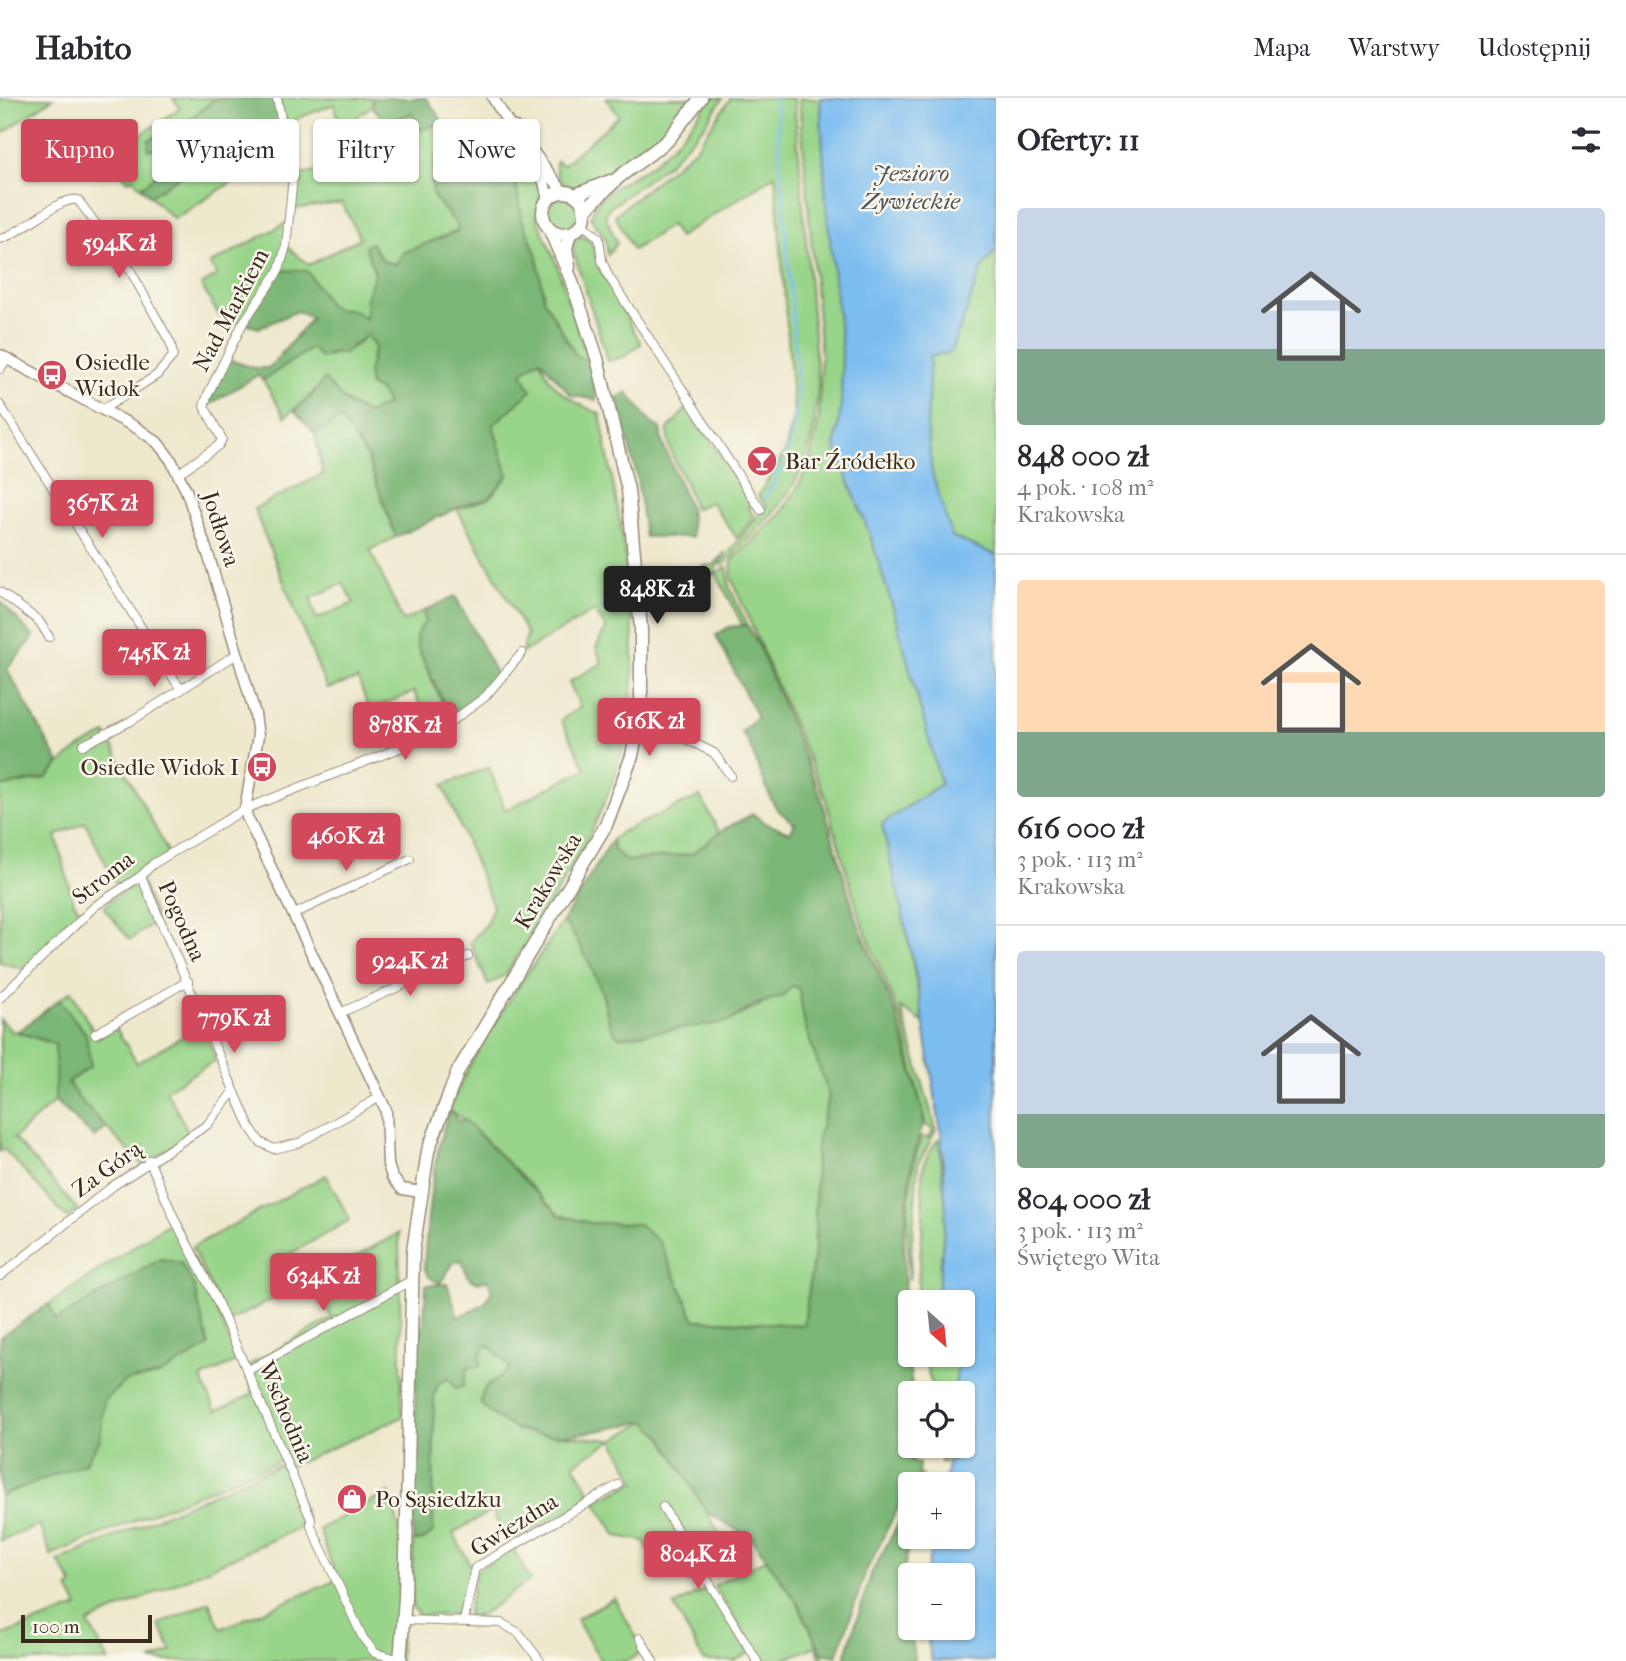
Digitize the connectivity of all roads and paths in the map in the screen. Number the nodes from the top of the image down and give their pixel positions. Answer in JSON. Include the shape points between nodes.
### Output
{"nodes":[{"id":1,"x":277,"y":98,"type":"edge"},
{"id":2,"x":493,"y":98,"type":"edge"},
{"id":3,"x":701,"y":98,"type":"edge"},
{"id":4,"x":503,"y":114,"type":"junction"},
{"id":5,"x":619,"y":177,"type":"junction"},
{"id":6,"x":569,"y":194,"type":"junction"},
{"id":7,"x":548,"y":199,"type":"junction"},
{"id":8,"x":583,"y":217,"type":"junction"},
{"id":9,"x":549,"y":228,"type":"junction"},
{"id":10,"x":570,"y":233,"type":"junction"},
{"id":11,"x":0,"y":239,"type":"edge"},
{"id":12,"x":571,"y":279,"type":"junction"},
{"id":13,"x":4,"y":357,"type":"edge"},
{"id":14,"x":0,"y":369,"type":"edge"},
{"id":15,"x":0,"y":405,"type":"edge"},
{"id":16,"x":102,"y":411,"type":"junction"},
{"id":17,"x":179,"y":473,"type":"junction"},
{"id":18,"x":761,"y":510,"type":"dead end"},
{"id":19,"x":0,"y":592,"type":"edge"},
{"id":20,"x":49,"y":637,"type":"dead end"},
{"id":21,"x":522,"y":653,"type":"dead end"},
{"id":22,"x":237,"y":654,"type":"junction"},
{"id":23,"x":181,"y":690,"type":"junction"},
{"id":24,"x":641,"y":700,"type":"junction"},
{"id":25,"x":83,"y":745,"type":"dead end"},
{"id":26,"x":731,"y":776,"type":"dead end"},
{"id":27,"x":245,"y":809,"type":"junction"},
{"id":28,"x":410,"y":859,"type":"dead end"},
{"id":29,"x":141,"y":876,"type":"junction"},
{"id":30,"x":294,"y":914,"type":"junction"},
{"id":31,"x":468,"y":956,"type":"dead end"},
{"id":32,"x":188,"y":981,"type":"junction"},
{"id":33,"x":0,"y":998,"type":"edge"},
{"id":34,"x":340,"y":1013,"type":"junction"},
{"id":35,"x":95,"y":1034,"type":"dead end"},
{"id":36,"x":233,"y":1092,"type":"junction"},
{"id":37,"x":380,"y":1097,"type":"junction"},
{"id":38,"x":149,"y":1160,"type":"junction"},
{"id":39,"x":420,"y":1192,"type":"junction"},
{"id":40,"x":0,"y":1276,"type":"edge"},
{"id":41,"x":412,"y":1280,"type":"junction"},
{"id":42,"x":247,"y":1371,"type":"junction"},
{"id":43,"x":618,"y":1485,"type":"dead end"},
{"id":44,"x":663,"y":1507,"type":"dead end"},
{"id":45,"x":404,"y":1620,"type":"junction"},
{"id":46,"x":464,"y":1621,"type":"junction"},
{"id":47,"x":640,"y":1638,"type":"dead end"},
{"id":48,"x":400,"y":1660,"type":"edge"},
{"id":49,"x":540,"y":1661,"type":"edge"},
{"id":50,"x":653,"y":1661,"type":"edge"},
{"id":51,"x":757,"y":1661,"type":"edge"}],
"edges":[{"from":1,"to":17,"type":"street","name":"Nad Markiem","via":[[293,177],[286,246],[279,270],[243,323],[204,406],[222,439]]},
{"from":2,"to":4,"type":"street"},
{"from":3,"to":5,"type":"main road","via":[[667,141]]},
{"from":4,"to":6,"type":"street"},
{"from":4,"to":7,"type":"street","via":[[544,182]]},
{"from":5,"to":6,"type":"main road"},
{"from":5,"to":8,"type":"main road"},
{"from":6,"to":7,"type":"main road"},
{"from":6,"to":8,"type":"main road"},
{"from":7,"to":9,"type":"main road","via":[[543,212]]},
{"from":8,"to":10,"type":"main road"},
{"from":8,"to":18,"type":"street","via":[[597,236],[609,277]]},
{"from":9,"to":10,"type":"main road","via":[[559,234]]},
{"from":9,"to":12,"type":"main road","name":"Krakowska"},
{"from":10,"to":12,"type":"main road","name":"Krakowska","via":[[566,247]]},
{"from":11,"to":16,"type":"street","via":[[21,232],[66,201],[78,200],[129,268],[171,344],[173,356],[156,375]]},
{"from":12,"to":24,"type":"main road","name":"Krakowska","via":[[597,358],[628,490],[641,629]]},
{"from":13,"to":14,"type":"street"},
{"from":13,"to":16,"type":"street","name":"Jodłowa"},
{"from":15,"to":23,"type":"street"},
{"from":16,"to":17,"type":"street","name":"Jodłowa","via":[[156,442]]},
{"from":17,"to":22,"type":"street","name":"Jodłowa"},
{"from":19,"to":20,"type":"street","via":[[39,621]]},
{"from":21,"to":27,"type":"street","name":"Stroma","via":[[485,697],[433,735]]},
{"from":22,"to":23,"type":"street"},
{"from":22,"to":27,"type":"street","name":"Jodłowa","via":[[258,725]]},
{"from":23,"to":25,"type":"street"},
{"from":24,"to":26,"type":"street","via":[[655,707],[688,740],[714,753]]},
{"from":24,"to":39,"type":"main road","name":"Krakowska","via":[[632,756],[610,818],[451,1084],[433,1134]]},
{"from":27,"to":29,"type":"street","name":"Stroma","via":[[153,864]]},
{"from":27,"to":30,"type":"street"},
{"from":28,"to":30,"type":"street"},
{"from":29,"to":32,"type":"street","name":"Pogodna"},
{"from":29,"to":33,"type":"street","name":"Stroma","via":[[95,906]]},
{"from":30,"to":34,"type":"street"},
{"from":31,"to":34,"type":"street"},
{"from":32,"to":35,"type":"street","name":"Pogodna"},
{"from":32,"to":36,"type":"street","name":"Pogodna"},
{"from":34,"to":37,"type":"street"},
{"from":36,"to":37,"type":"street","name":"Pogodna","via":[[254,1135],[274,1149],[299,1143]]},
{"from":36,"to":38,"type":"street","name":"Za Górą","via":[[207,1125]]},
{"from":37,"to":39,"type":"street","via":[[389,1118],[392,1177],[402,1189]]},
{"from":38,"to":40,"type":"street","name":"Za Górą"},
{"from":38,"to":42,"type":"street","name":"Wschodnia"},
{"from":39,"to":41,"type":"main road","name":"Krakowska"},
{"from":41,"to":42,"type":"street"},
{"from":41,"to":45,"type":"main road","name":"Krakowska"},
{"from":42,"to":48,"type":"street","name":"Wschodnia","via":[[363,1638],[375,1653]]},
{"from":43,"to":46,"type":"street","name":"Gwiezdna","via":[[475,1568]]},
{"from":44,"to":51,"type":"street"},
{"from":45,"to":46,"type":"street"},
{"from":45,"to":48,"type":"main road","name":"Krakowska"},
{"from":46,"to":49,"type":"street","via":[[511,1627]]},
{"from":47,"to":50,"type":"street"}]}
